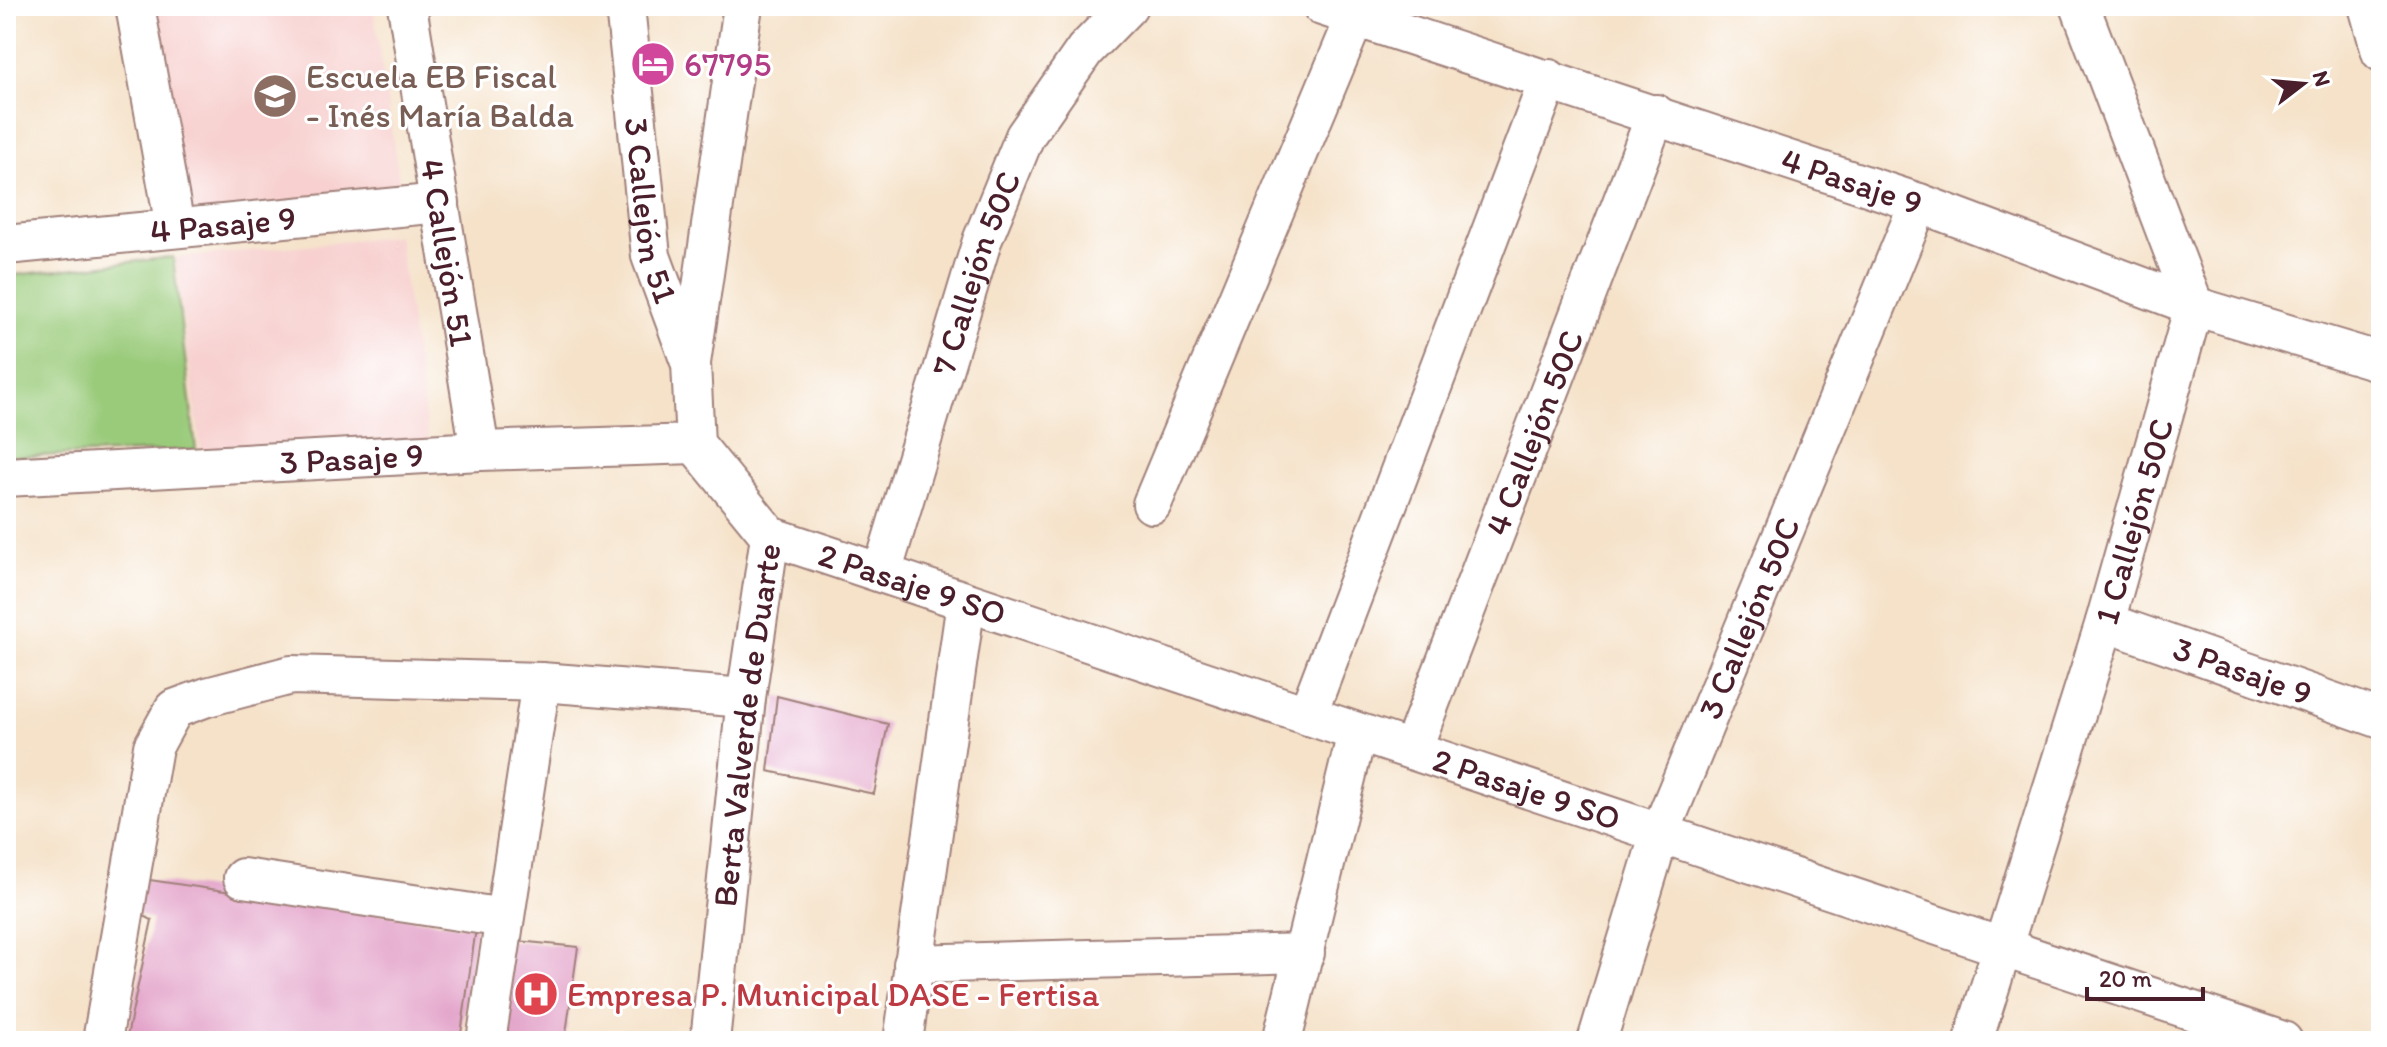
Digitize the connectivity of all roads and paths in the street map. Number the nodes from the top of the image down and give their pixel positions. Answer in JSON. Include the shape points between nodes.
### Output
{"nodes":[{"id":1,"x":135,"y":6,"type":"edge"},
{"id":2,"x":407,"y":6,"type":"edge"},
{"id":3,"x":625,"y":6,"type":"edge"},
{"id":4,"x":743,"y":6,"type":"edge"},
{"id":5,"x":1128,"y":6,"type":"edge"},
{"id":6,"x":2080,"y":6,"type":"edge"},
{"id":7,"x":2368,"y":6,"type":"edge"},
{"id":8,"x":1338,"y":12,"type":"edge"},
{"id":9,"x":2381,"y":52,"type":"edge"},
{"id":10,"x":1549,"y":79,"type":"junction"},
{"id":11,"x":1656,"y":114,"type":"junction"},
{"id":12,"x":440,"y":203,"type":"junction"},
{"id":13,"x":1919,"y":203,"type":"junction"},
{"id":14,"x":175,"y":227,"type":"junction"},
{"id":15,"x":6,"y":245,"type":"edge"},
{"id":16,"x":2194,"y":306,"type":"junction"},
{"id":17,"x":2381,"y":362,"type":"edge"},
{"id":18,"x":691,"y":363,"type":"junction"},
{"id":19,"x":695,"y":444,"type":"junction"},
{"id":20,"x":480,"y":451,"type":"junction"},
{"id":21,"x":6,"y":477,"type":"edge"},
{"id":22,"x":1152,"y":504,"type":"dead end"},
{"id":23,"x":770,"y":536,"type":"junction"},
{"id":24,"x":882,"y":573,"type":"junction"},
{"id":25,"x":966,"y":602,"type":"junction"},
{"id":26,"x":2105,"y":622,"type":"junction"},
{"id":27,"x":541,"y":682,"type":"junction"},
{"id":28,"x":746,"y":698,"type":"junction"},
{"id":29,"x":1307,"y":716,"type":"junction"},
{"id":30,"x":2381,"y":719,"type":"edge"},
{"id":31,"x":1357,"y":733,"type":"junction"},
{"id":32,"x":1412,"y":750,"type":"junction"},
{"id":33,"x":1660,"y":833,"type":"junction"},
{"id":34,"x":243,"y":878,"type":"dead end"},
{"id":35,"x":504,"y":918,"type":"junction"},
{"id":36,"x":2001,"y":947,"type":"junction"},
{"id":37,"x":1305,"y":953,"type":"junction"},
{"id":38,"x":913,"y":964,"type":"junction"},
{"id":39,"x":102,"y":1041,"type":"edge"},
{"id":40,"x":486,"y":1041,"type":"edge"},
{"id":41,"x":710,"y":1041,"type":"edge"},
{"id":42,"x":903,"y":1041,"type":"edge"},
{"id":43,"x":1282,"y":1041,"type":"edge"},
{"id":44,"x":1597,"y":1041,"type":"edge"},
{"id":45,"x":1973,"y":1041,"type":"edge"},
{"id":46,"x":2283,"y":1041,"type":"edge"}],
"edges":[{"from":1,"to":14,"type":"street"},
{"from":2,"to":12,"type":"street","name":"4 Callejón 51"},
{"from":3,"to":18,"type":"street","name":"3 Callejón 51","via":[[651,256]]},
{"from":4,"to":18,"type":"street"},
{"from":5,"to":24,"type":"street","name":"7 Callejón 50C","via":[[1085,50],[1025,136],[982,241]]},
{"from":6,"to":16,"type":"street"},
{"from":7,"to":9,"type":"street"},
{"from":8,"to":10,"type":"street","name":"4 Pasaje 9"},
{"from":8,"to":22,"type":"street"},
{"from":10,"to":11,"type":"street","name":"4 Pasaje 9"},
{"from":10,"to":29,"type":"street"},
{"from":11,"to":13,"type":"street","name":"4 Pasaje 9"},
{"from":11,"to":32,"type":"street","name":"4 Callejón 50C"},
{"from":12,"to":14,"type":"street","name":"4 Pasaje 9"},
{"from":12,"to":20,"type":"street","name":"4 Callejón 51"},
{"from":13,"to":16,"type":"street","name":"4 Pasaje 9"},
{"from":13,"to":33,"type":"street","name":"3 Callejón 50C"},
{"from":14,"to":15,"type":"street","name":"4 Pasaje 9"},
{"from":16,"to":17,"type":"street","name":"4 Pasaje 9"},
{"from":16,"to":26,"type":"street","name":"1 Callejón 50C"},
{"from":18,"to":19,"type":"street"},
{"from":19,"to":20,"type":"street","name":"3 Pasaje 9"},
{"from":19,"to":23,"type":"street","name":"Berta Valverde de Duarte"},
{"from":20,"to":21,"type":"street","name":"3 Pasaje 9"},
{"from":23,"to":24,"type":"street","name":"2 Pasaje 9 SO"},
{"from":23,"to":28,"type":"street","name":"Berta Valverde de Duarte"},
{"from":24,"to":25,"type":"street","name":"2 Pasaje 9 SO"},
{"from":25,"to":29,"type":"street","name":"2 Pasaje 9 SO"},
{"from":25,"to":38,"type":"street"},
{"from":26,"to":30,"type":"street","name":"3 Pasaje 9"},
{"from":26,"to":36,"type":"street","name":"1 Callejón 50C"},
{"from":27,"to":28,"type":"street"},
{"from":27,"to":35,"type":"street"},
{"from":27,"to":39,"type":"street","via":[[291,675],[174,709],[153,747]]},
{"from":28,"to":41,"type":"street","name":"Berta Valverde de Duarte"},
{"from":29,"to":31,"type":"street","name":"2 Pasaje 9 SO"},
{"from":31,"to":32,"type":"street","name":"2 Pasaje 9 SO"},
{"from":31,"to":37,"type":"street"},
{"from":32,"to":33,"type":"street","name":"2 Pasaje 9 SO"},
{"from":33,"to":36,"type":"street","name":"2 Pasaje 9 SO"},
{"from":33,"to":44,"type":"street","name":"3 Callejón 50C"},
{"from":34,"to":35,"type":"street"},
{"from":35,"to":40,"type":"street"},
{"from":36,"to":45,"type":"street","name":"1 Callejón 50C"},
{"from":36,"to":46,"type":"street","name":"2 Pasaje 9 SO"},
{"from":37,"to":38,"type":"street"},
{"from":37,"to":43,"type":"street"},
{"from":38,"to":42,"type":"street"}]}
